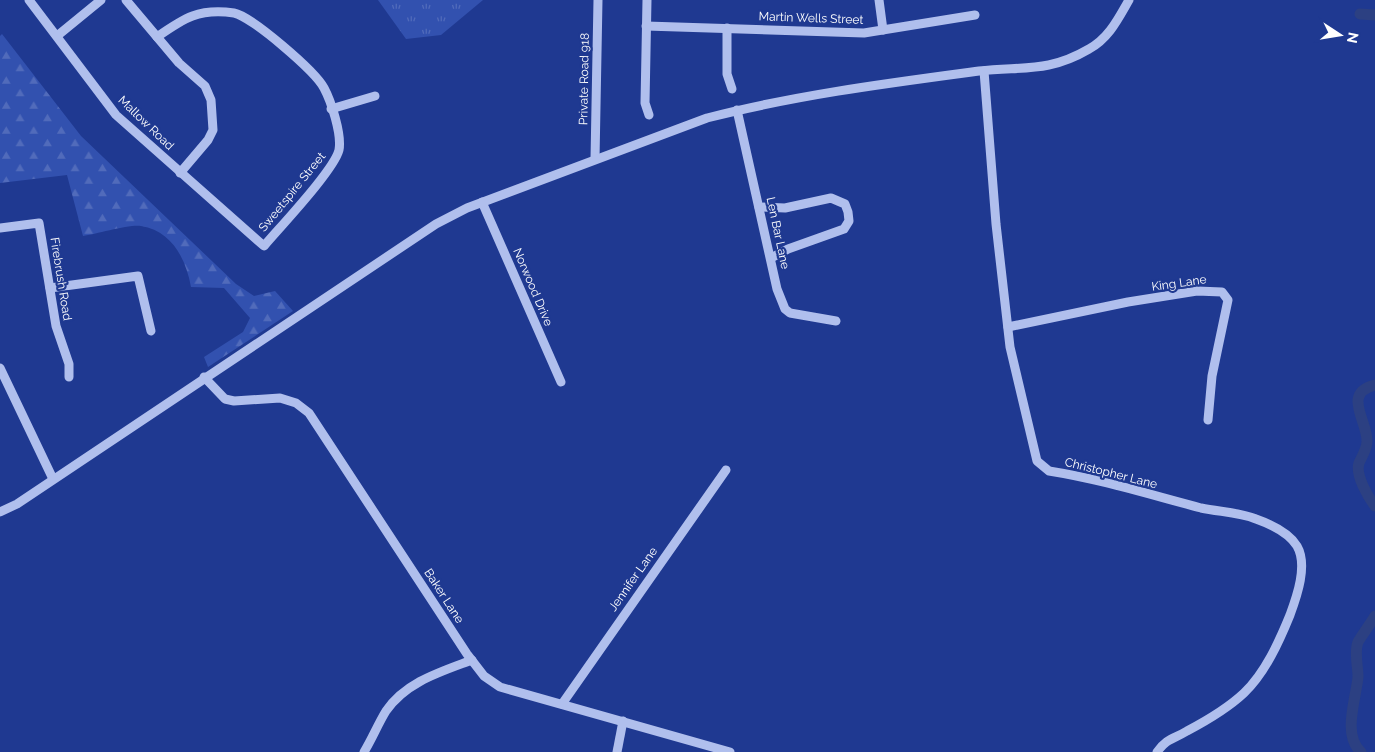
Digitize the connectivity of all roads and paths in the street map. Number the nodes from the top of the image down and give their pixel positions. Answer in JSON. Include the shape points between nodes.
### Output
{"nodes":[{"id":1,"x":29,"y":0,"type":"edge"},
{"id":2,"x":101,"y":0,"type":"edge"},
{"id":3,"x":126,"y":0,"type":"edge"},
{"id":4,"x":598,"y":0,"type":"edge"},
{"id":5,"x":646,"y":0,"type":"edge"},
{"id":6,"x":879,"y":0,"type":"edge"},
{"id":7,"x":1129,"y":0,"type":"edge"},
{"id":8,"x":975,"y":15,"type":"dead end"},
{"id":9,"x":646,"y":26,"type":"junction"},
{"id":10,"x":727,"y":28,"type":"junction"},
{"id":11,"x":884,"y":30,"type":"junction"},
{"id":12,"x":57,"y":36,"type":"junction"},
{"id":13,"x":157,"y":37,"type":"junction"},
{"id":14,"x":984,"y":71,"type":"junction"},
{"id":15,"x":732,"y":90,"type":"dead end"},
{"id":16,"x":375,"y":96,"type":"dead end"},
{"id":17,"x":331,"y":109,"type":"junction"},
{"id":18,"x":737,"y":110,"type":"junction"},
{"id":19,"x":649,"y":115,"type":"dead end"},
{"id":20,"x":595,"y":159,"type":"junction"},
{"id":21,"x":180,"y":173,"type":"junction"},
{"id":22,"x":482,"y":202,"type":"junction"},
{"id":23,"x":759,"y":207,"type":"junction"},
{"id":24,"x":0,"y":228,"type":"edge"},
{"id":25,"x":264,"y":246,"type":"joint"},
{"id":26,"x":770,"y":258,"type":"junction"},
{"id":27,"x":50,"y":288,"type":"junction"},
{"id":28,"x":836,"y":321,"type":"dead end"},
{"id":29,"x":1008,"y":327,"type":"junction"},
{"id":30,"x":150,"y":331,"type":"dead end"},
{"id":31,"x":0,"y":368,"type":"edge"},
{"id":32,"x":69,"y":377,"type":"dead end"},
{"id":33,"x":204,"y":377,"type":"junction"},
{"id":34,"x":561,"y":382,"type":"dead end"},
{"id":35,"x":1208,"y":420,"type":"dead end"},
{"id":36,"x":726,"y":470,"type":"dead end"},
{"id":37,"x":53,"y":479,"type":"junction"},
{"id":38,"x":0,"y":512,"type":"edge"},
{"id":39,"x":472,"y":660,"type":"junction"},
{"id":40,"x":562,"y":704,"type":"junction"},
{"id":41,"x":623,"y":721,"type":"junction"},
{"id":42,"x":364,"y":752,"type":"edge"},
{"id":43,"x":617,"y":752,"type":"edge"},
{"id":44,"x":730,"y":752,"type":"edge"},
{"id":45,"x":1157,"y":752,"type":"edge"}],
"edges":[{"from":1,"to":12,"type":"street","name":"Mallow Road"},
{"from":2,"to":12,"type":"street"},
{"from":3,"to":13,"type":"street"},
{"from":4,"to":20,"type":"street","name":"Private Road 918"},
{"from":5,"to":9,"type":"street"},
{"from":6,"to":11,"type":"street"},
{"from":7,"to":14,"type":"street","via":[[1105,38],[1082,53],[1042,68]]},
{"from":8,"to":11,"type":"street","name":"Martin Wells Street"},
{"from":9,"to":10,"type":"street","name":"Martin Wells Street"},
{"from":9,"to":19,"type":"street","via":[[645,104]]},
{"from":10,"to":11,"type":"street","name":"Martin Wells Street","via":[[864,33]]},
{"from":10,"to":15,"type":"street","via":[[727,74]]},
{"from":12,"to":21,"type":"street","name":"Mallow Road","via":[[116,114]]},
{"from":13,"to":17,"type":"street","name":"Sweetspire Street","via":[[193,14],[227,12],[241,15],[255,23],[314,76],[324,88]]},
{"from":13,"to":21,"type":"street","via":[[205,86],[213,110],[214,130]]},
{"from":14,"to":18,"type":"street"},
{"from":14,"to":29,"type":"street","name":"Christopher Lane"},
{"from":16,"to":17,"type":"street"},
{"from":17,"to":25,"type":"street","name":"Sweetspire Street","via":[[339,134],[337,156]]},
{"from":18,"to":20,"type":"street"},
{"from":18,"to":23,"type":"street","name":"Len Bar Lane"},
{"from":20,"to":22,"type":"street"},
{"from":21,"to":25,"type":"street","name":"Mallow Road"},
{"from":22,"to":33,"type":"street","via":[[436,224]]},
{"from":22,"to":34,"type":"street","name":"Norwood Drive"},
{"from":23,"to":26,"type":"street","name":"Len Bar Lane"},
{"from":23,"to":26,"type":"street","via":[[785,208],[832,198],[845,204],[848,212],[849,221],[844,229]]},
{"from":24,"to":27,"type":"street","name":"Firebrush Road","via":[[39,223]]},
{"from":26,"to":28,"type":"street","name":"Len Bar Lane","via":[[785,309],[794,314]]},
{"from":27,"to":30,"type":"street","via":[[138,276]]},
{"from":27,"to":32,"type":"street","name":"Firebrush Road","via":[[56,326],[69,364]]},
{"from":29,"to":35,"type":"street","name":"King Lane","via":[[1128,302],[1198,291],[1222,292],[1228,300],[1212,376]]},
{"from":29,"to":45,"type":"street","name":"Christopher Lane","via":[[1036,458],[1044,469],[1258,519],[1286,534],[1300,553],[1302,569],[1293,606],[1271,656],[1257,676],[1228,706],[1170,738]]},
{"from":31,"to":37,"type":"street"},
{"from":33,"to":37,"type":"street"},
{"from":33,"to":39,"type":"street","name":"Baker Lane","via":[[225,399],[280,398],[296,403],[309,413]]},
{"from":36,"to":40,"type":"street","name":"Jennifer Lane"},
{"from":37,"to":38,"type":"street"},
{"from":39,"to":40,"type":"street","name":"Baker Lane","via":[[484,676],[497,685]]},
{"from":39,"to":42,"type":"street","via":[[424,679],[404,692],[387,710]]},
{"from":40,"to":41,"type":"street","name":"Baker Lane"},
{"from":41,"to":43,"type":"street"},
{"from":41,"to":44,"type":"street","name":"Baker Lane"}]}
